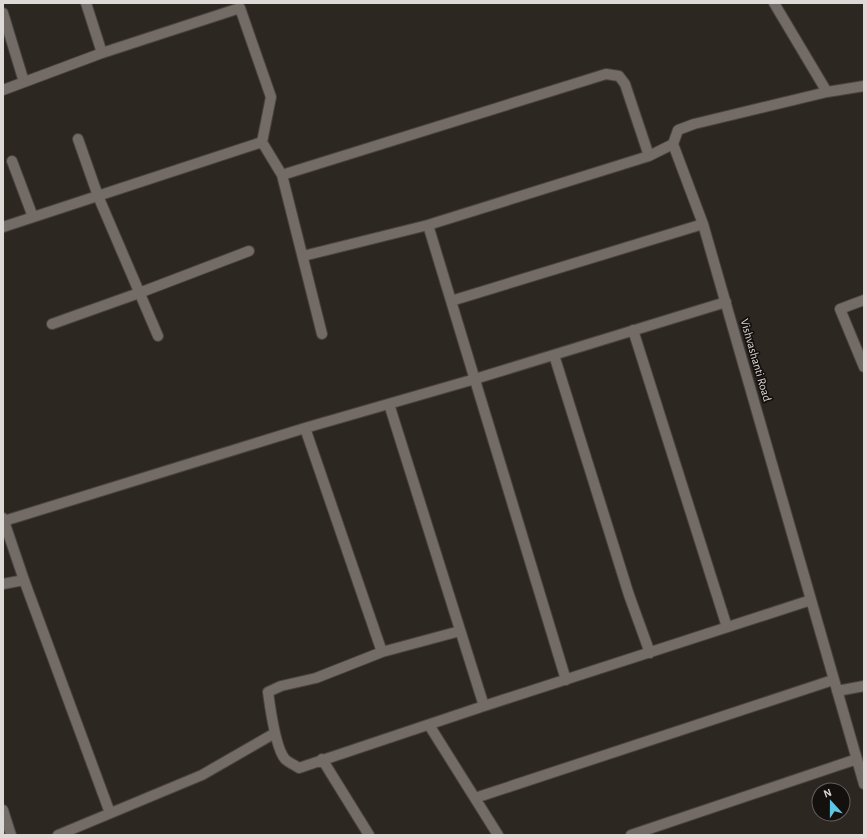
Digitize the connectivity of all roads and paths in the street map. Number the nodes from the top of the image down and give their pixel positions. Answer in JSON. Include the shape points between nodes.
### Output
{"nodes":[{"id":1,"x":86,"y":3,"type":"edge"},
{"id":2,"x":774,"y":3,"type":"edge"},
{"id":3,"x":3,"y":13,"type":"edge"},
{"id":4,"x":102,"y":53,"type":"junction"},
{"id":5,"x":24,"y":82,"type":"junction"},
{"id":6,"x":864,"y":86,"type":"edge"},
{"id":7,"x":3,"y":90,"type":"edge"},
{"id":8,"x":827,"y":92,"type":"junction"},
{"id":9,"x":78,"y":139,"type":"dead end"},
{"id":10,"x":262,"y":142,"type":"junction"},
{"id":11,"x":673,"y":144,"type":"junction"},
{"id":12,"x":650,"y":156,"type":"junction"},
{"id":13,"x":12,"y":161,"type":"dead end"},
{"id":14,"x":282,"y":175,"type":"junction"},
{"id":15,"x":98,"y":196,"type":"junction"},
{"id":16,"x":33,"y":217,"type":"junction"},
{"id":17,"x":703,"y":224,"type":"junction"},
{"id":18,"x":428,"y":225,"type":"junction"},
{"id":19,"x":3,"y":227,"type":"edge"},
{"id":20,"x":249,"y":250,"type":"dead end"},
{"id":21,"x":303,"y":256,"type":"junction"},
{"id":22,"x":140,"y":293,"type":"junction"},
{"id":23,"x":864,"y":300,"type":"edge"},
{"id":24,"x":451,"y":301,"type":"junction"},
{"id":25,"x":726,"y":302,"type":"junction"},
{"id":26,"x":52,"y":324,"type":"dead end"},
{"id":27,"x":633,"y":330,"type":"junction"},
{"id":28,"x":322,"y":334,"type":"dead end"},
{"id":29,"x":158,"y":336,"type":"dead end"},
{"id":30,"x":861,"y":352,"type":"edge"},
{"id":31,"x":554,"y":355,"type":"junction"},
{"id":32,"x":864,"y":368,"type":"edge"},
{"id":33,"x":475,"y":379,"type":"junction"},
{"id":34,"x":389,"y":404,"type":"junction"},
{"id":35,"x":305,"y":428,"type":"junction"},
{"id":36,"x":4,"y":520,"type":"edge"},
{"id":37,"x":24,"y":580,"type":"junction"},
{"id":38,"x":3,"y":584,"type":"edge"},
{"id":39,"x":811,"y":600,"type":"junction"},
{"id":40,"x":727,"y":627,"type":"junction"},
{"id":41,"x":460,"y":631,"type":"junction"},
{"id":42,"x":382,"y":652,"type":"junction"},
{"id":43,"x":650,"y":653,"type":"junction"},
{"id":44,"x":566,"y":680,"type":"junction"},
{"id":45,"x":833,"y":680,"type":"junction"},
{"id":46,"x":864,"y":686,"type":"edge"},
{"id":47,"x":837,"y":691,"type":"junction"},
{"id":48,"x":484,"y":706,"type":"junction"},
{"id":49,"x":429,"y":725,"type":"junction"},
{"id":50,"x":275,"y":733,"type":"junction"},
{"id":51,"x":322,"y":759,"type":"junction"},
{"id":52,"x":856,"y":759,"type":"junction"},
{"id":53,"x":864,"y":784,"type":"edge"},
{"id":54,"x":475,"y":798,"type":"junction"},
{"id":55,"x":3,"y":810,"type":"edge"},
{"id":56,"x":110,"y":813,"type":"junction"},
{"id":57,"x":11,"y":835,"type":"edge"},
{"id":58,"x":58,"y":835,"type":"edge"},
{"id":59,"x":369,"y":835,"type":"edge"},
{"id":60,"x":498,"y":835,"type":"edge"},
{"id":61,"x":631,"y":835,"type":"edge"}],
"edges":[{"from":1,"to":4,"type":"street"},
{"from":2,"to":8,"type":"street"},
{"from":3,"to":5,"type":"street"},
{"from":4,"to":5,"type":"street"},
{"from":4,"to":10,"type":"street","via":[[240,8],[271,97]]},
{"from":5,"to":7,"type":"street"},
{"from":6,"to":8,"type":"street"},
{"from":8,"to":11,"type":"street","via":[[694,124],[678,130]]},
{"from":9,"to":15,"type":"street"},
{"from":10,"to":14,"type":"street"},
{"from":10,"to":15,"type":"street"},
{"from":11,"to":12,"type":"street"},
{"from":11,"to":17,"type":"street","name":"Vishvashanti Road"},
{"from":12,"to":14,"type":"street","via":[[625,84],[619,76],[606,74]]},
{"from":12,"to":18,"type":"street"},
{"from":13,"to":16,"type":"street"},
{"from":14,"to":21,"type":"street"},
{"from":15,"to":16,"type":"street"},
{"from":15,"to":22,"type":"street"},
{"from":16,"to":19,"type":"street"},
{"from":17,"to":24,"type":"street"},
{"from":17,"to":25,"type":"street","name":"Vishvashanti Road"},
{"from":18,"to":21,"type":"street"},
{"from":18,"to":24,"type":"street"},
{"from":20,"to":22,"type":"street"},
{"from":21,"to":28,"type":"street"},
{"from":22,"to":26,"type":"street"},
{"from":22,"to":29,"type":"street"},
{"from":23,"to":30,"type":"street","via":[[840,309]]},
{"from":24,"to":33,"type":"street"},
{"from":25,"to":27,"type":"street"},
{"from":25,"to":39,"type":"street","name":"Vishvashanti Road"},
{"from":27,"to":31,"type":"street"},
{"from":27,"to":40,"type":"street"},
{"from":30,"to":32,"type":"street"},
{"from":31,"to":33,"type":"street"},
{"from":31,"to":43,"type":"street","via":[[629,595]]},
{"from":33,"to":34,"type":"street"},
{"from":33,"to":44,"type":"street"},
{"from":34,"to":35,"type":"street"},
{"from":34,"to":41,"type":"street"},
{"from":35,"to":36,"type":"street"},
{"from":35,"to":42,"type":"street"},
{"from":36,"to":37,"type":"street"},
{"from":37,"to":38,"type":"street"},
{"from":37,"to":56,"type":"street"},
{"from":39,"to":40,"type":"street"},
{"from":39,"to":45,"type":"street","name":"Vishvashanti Road"},
{"from":40,"to":43,"type":"street"},
{"from":41,"to":42,"type":"street"},
{"from":41,"to":48,"type":"street"},
{"from":42,"to":50,"type":"street","via":[[316,678],[281,686],[268,692]]},
{"from":43,"to":44,"type":"street"},
{"from":44,"to":48,"type":"street"},
{"from":45,"to":47,"type":"street","name":"Vishvashanti Road"},
{"from":45,"to":54,"type":"street"},
{"from":46,"to":47,"type":"street"},
{"from":47,"to":52,"type":"street","name":"Vishvashanti Road"},
{"from":48,"to":49,"type":"street"},
{"from":49,"to":51,"type":"street"},
{"from":49,"to":54,"type":"street"},
{"from":50,"to":51,"type":"street","via":[[285,759],[299,768]]},
{"from":50,"to":56,"type":"street","via":[[202,775]]},
{"from":51,"to":59,"type":"street"},
{"from":52,"to":53,"type":"street","name":"Vishvashanti Road"},
{"from":52,"to":61,"type":"street"},
{"from":54,"to":60,"type":"street"},
{"from":55,"to":57,"type":"street"},
{"from":56,"to":58,"type":"street"}]}
